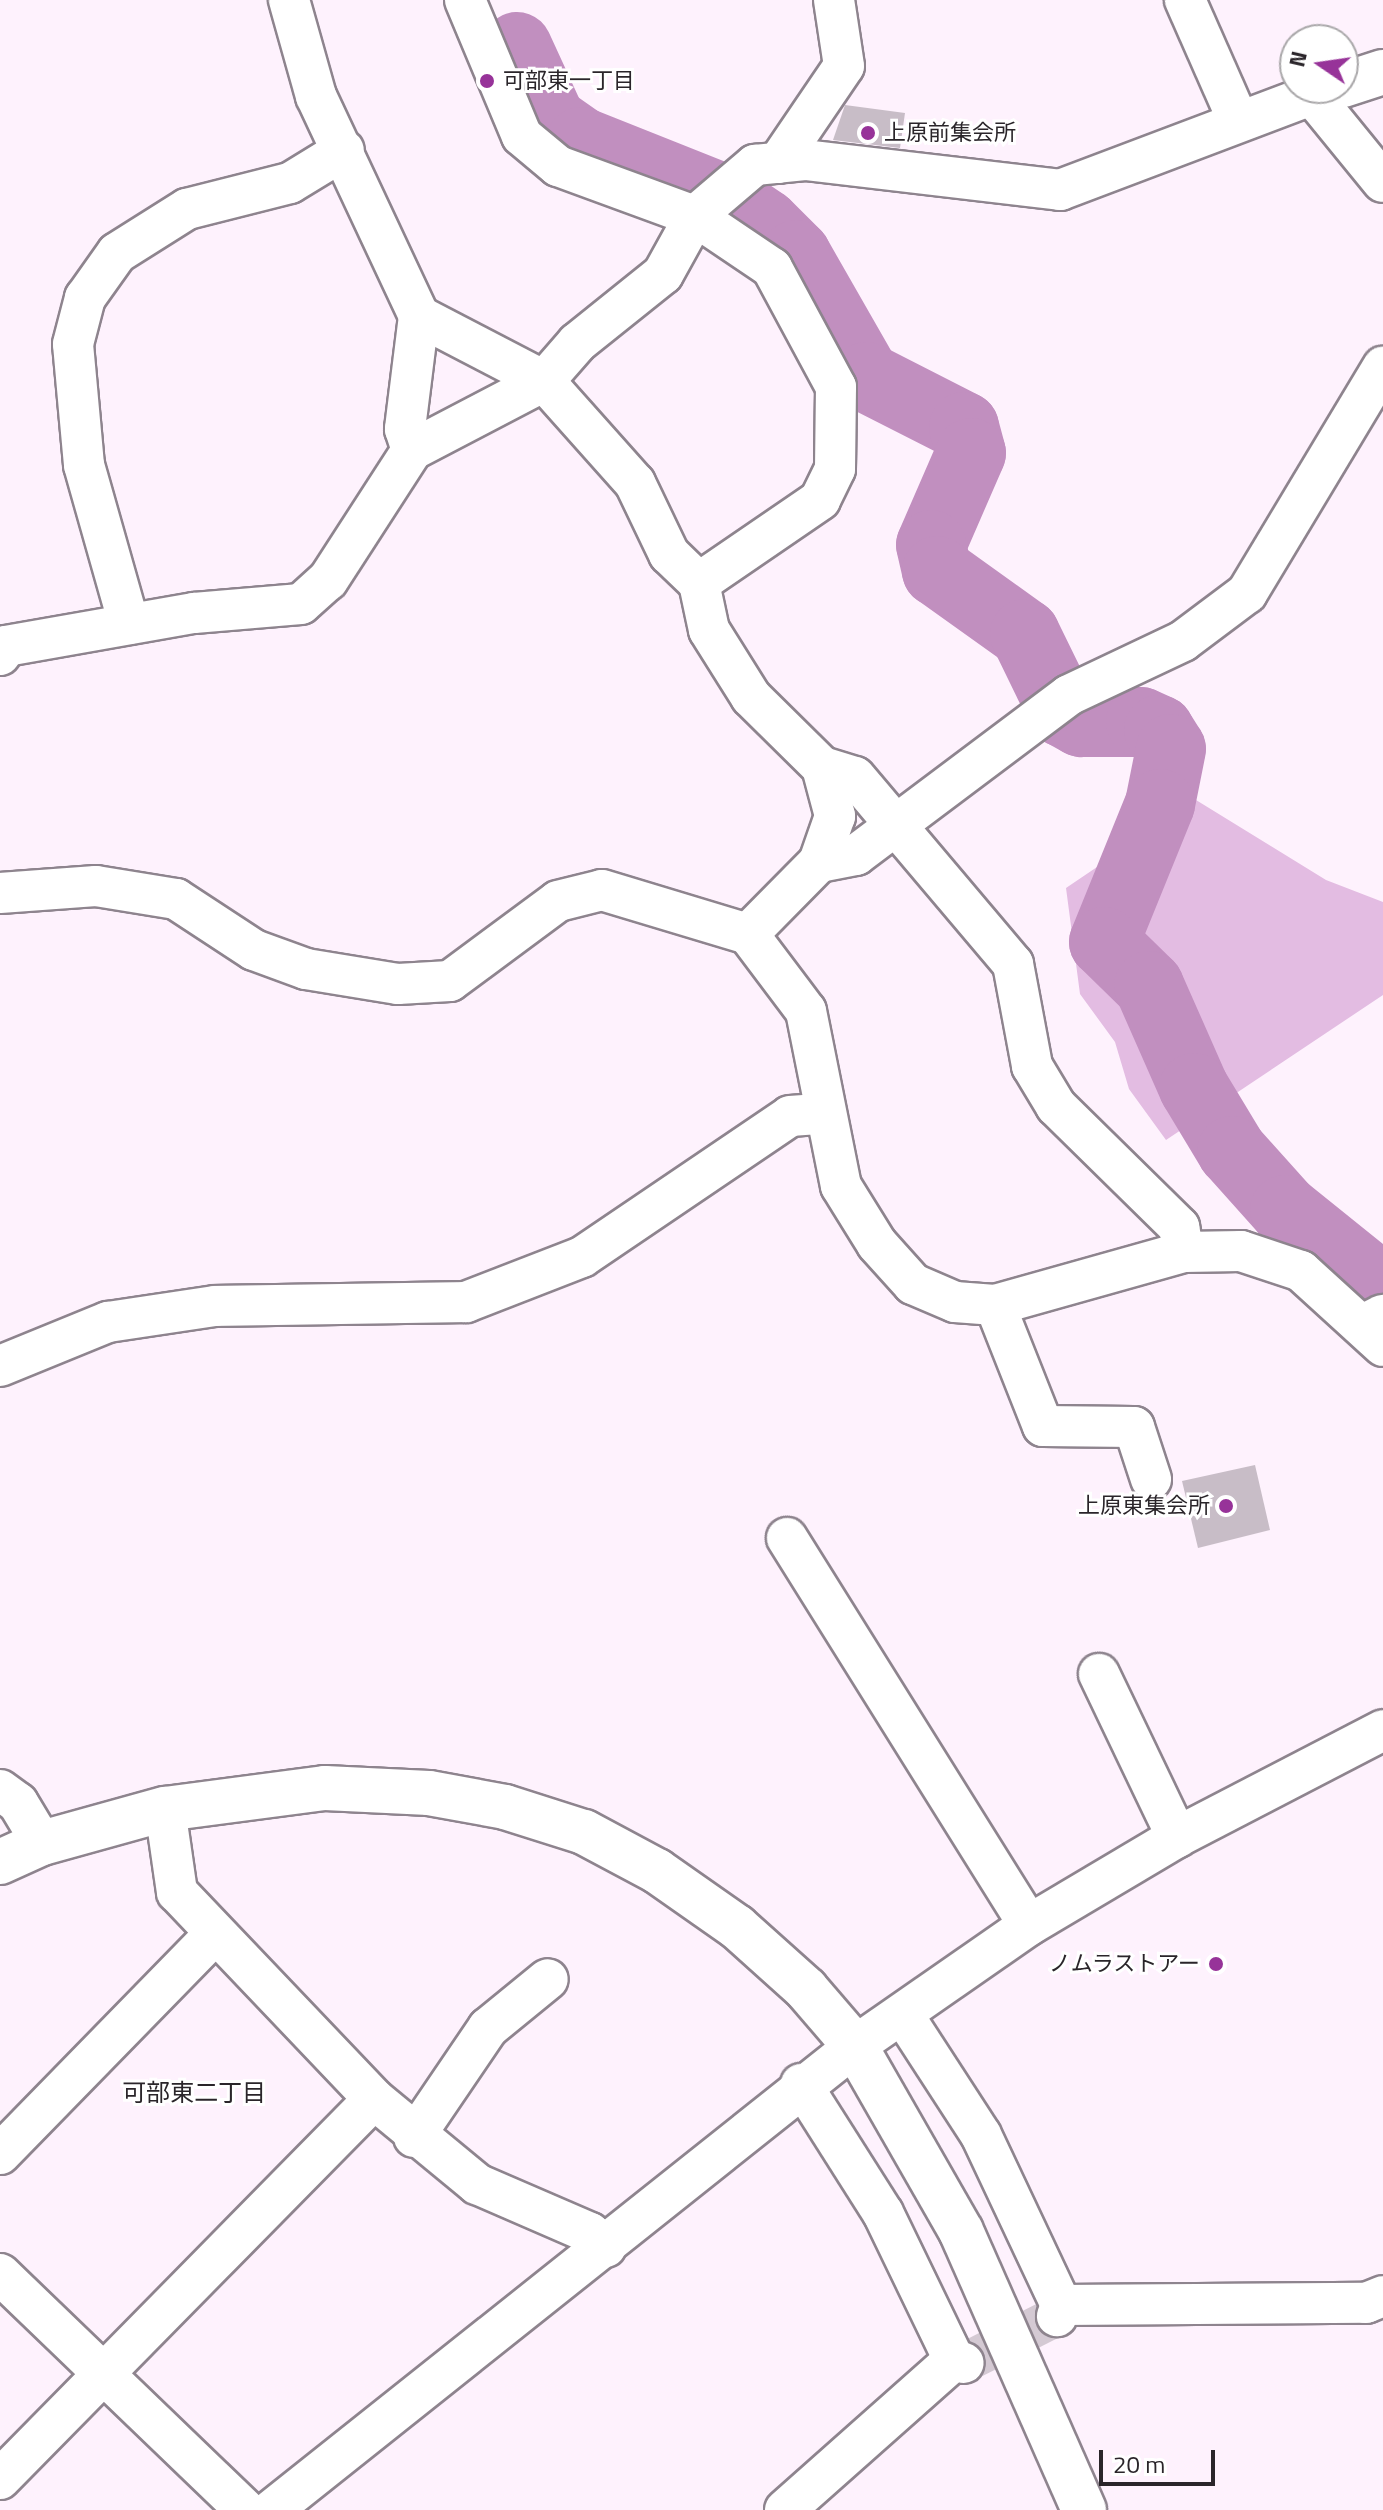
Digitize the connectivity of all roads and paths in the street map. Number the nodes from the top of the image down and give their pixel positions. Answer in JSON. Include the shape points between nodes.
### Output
{"nodes":[{"id":1,"x":289,"y":0,"type":"edge"},
{"id":2,"x":465,"y":0,"type":"edge"},
{"id":3,"x":834,"y":0,"type":"edge"},
{"id":4,"x":1185,"y":0,"type":"edge"},
{"id":5,"x":1383,"y":72,"type":"edge"},
{"id":6,"x":1359,"y":80,"type":"edge"},
{"id":7,"x":1287,"y":104,"type":"edge"},
{"id":8,"x":1338,"y":104,"type":"edge"},
{"id":9,"x":1238,"y":120,"type":"junction"},
{"id":10,"x":344,"y":150,"type":"junction"},
{"id":11,"x":778,"y":163,"type":"junction"},
{"id":12,"x":1383,"y":182,"type":"edge"},
{"id":13,"x":709,"y":201,"type":"junction"},
{"id":14,"x":419,"y":316,"type":"junction"},
{"id":15,"x":1383,"y":367,"type":"edge"},
{"id":16,"x":544,"y":381,"type":"junction"},
{"id":17,"x":412,"y":450,"type":"junction"},
{"id":18,"x":699,"y":583,"type":"junction"},
{"id":19,"x":129,"y":624,"type":"junction"},
{"id":20,"x":0,"y":655,"type":"edge"},
{"id":21,"x":822,"y":767,"type":"junction"},
{"id":22,"x":896,"y":825,"type":"junction"},
{"id":23,"x":819,"y":862,"type":"junction"},
{"id":24,"x":0,"y":893,"type":"edge"},
{"id":25,"x":748,"y":934,"type":"junction"},
{"id":26,"x":822,"y":1114,"type":"junction"},
{"id":27,"x":1184,"y":1252,"type":"junction"},
{"id":28,"x":995,"y":1305,"type":"junction"},
{"id":29,"x":1378,"y":1329,"type":"edge"},
{"id":30,"x":0,"y":1366,"type":"edge"},
{"id":31,"x":1151,"y":1479,"type":"dead end"},
{"id":32,"x":787,"y":1538,"type":"dead end"},
{"id":33,"x":1099,"y":1674,"type":"dead end"},
{"id":34,"x":1383,"y":1730,"type":"edge"},
{"id":35,"x":0,"y":1790,"type":"edge"},
{"id":36,"x":165,"y":1809,"type":"junction"},
{"id":37,"x":1177,"y":1837,"type":"junction"},
{"id":38,"x":42,"y":1843,"type":"junction"},
{"id":39,"x":0,"y":1862,"type":"edge"},
{"id":40,"x":1029,"y":1925,"type":"junction"},
{"id":41,"x":213,"y":1936,"type":"junction"},
{"id":42,"x":548,"y":1979,"type":"dead end"},
{"id":43,"x":903,"y":2015,"type":"junction"},
{"id":44,"x":855,"y":2046,"type":"junction"},
{"id":45,"x":801,"y":2084,"type":"junction"},
{"id":46,"x":374,"y":2099,"type":"junction"},
{"id":47,"x":414,"y":2137,"type":"junction"},
{"id":48,"x":0,"y":2154,"type":"edge"},
{"id":49,"x":606,"y":2247,"type":"junction"},
{"id":50,"x":0,"y":2274,"type":"edge"},
{"id":51,"x":1383,"y":2296,"type":"edge"},
{"id":52,"x":101,"y":2376,"type":"junction"},
{"id":53,"x":0,"y":2479,"type":"edge"},
{"id":54,"x":245,"y":2510,"type":"edge"},
{"id":55,"x":272,"y":2510,"type":"edge"},
{"id":56,"x":785,"y":2510,"type":"edge"},
{"id":57,"x":1084,"y":2510,"type":"edge"}],
"edges":[{"from":1,"to":10,"type":"street","via":[[316,96]]},
{"from":2,"to":13,"type":"street","via":[[522,136],[558,166]]},
{"from":3,"to":11,"type":"street","via":[[844,66]]},
{"from":4,"to":9,"type":"street"},
{"from":5,"to":6,"type":"street"},
{"from":7,"to":9,"type":"street"},
{"from":8,"to":12,"type":"street"},
{"from":9,"to":11,"type":"street","via":[[1060,190],[805,160]]},
{"from":10,"to":14,"type":"street"},
{"from":10,"to":19,"type":"street","via":[[290,183],[187,209],[117,253],[85,298],[73,344],[84,465]]},
{"from":11,"to":13,"type":"street","via":[[755,165]]},
{"from":13,"to":16,"type":"street","via":[[663,274],[577,343]]},
{"from":13,"to":18,"type":"street","via":[[772,268],[836,387],[835,469],[820,500]]},
{"from":14,"to":16,"type":"street"},
{"from":14,"to":17,"type":"street","via":[[405,429]]},
{"from":15,"to":22,"type":"street","via":[[1247,593],[1183,641],[1061,701]]},
{"from":16,"to":17,"type":"street"},
{"from":16,"to":18,"type":"street","via":[[635,483],[669,554]]},
{"from":17,"to":19,"type":"street","via":[[328,580],[301,604]]},
{"from":18,"to":21,"type":"street","via":[[709,630],[751,697]]},
{"from":19,"to":20,"type":"street","via":[[6,646]]},
{"from":21,"to":22,"type":"street","via":[[855,777]]},
{"from":21,"to":23,"type":"street","via":[[835,816]]},
{"from":22,"to":23,"type":"street","via":[[856,855]]},
{"from":22,"to":27,"type":"street","via":[[1013,964],[1032,1066],[1056,1106],[1179,1227]]},
{"from":23,"to":25,"type":"street"},
{"from":24,"to":25,"type":"street","via":[[96,886],[176,899],[254,950],[306,969],[398,984],[450,981],[558,901],[602,890]]},
{"from":25,"to":26,"type":"street","via":[[806,1011],[817,1045]]},
{"from":26,"to":28,"type":"street","via":[[841,1186],[913,1284],[955,1302]]},
{"from":26,"to":30,"type":"street","via":[[790,1116],[582,1257],[466,1302],[215,1306],[108,1322]]},
{"from":27,"to":28,"type":"street"},
{"from":27,"to":29,"type":"street","via":[[1241,1251],[1301,1271]]},
{"from":28,"to":31,"type":"street","via":[[1043,1426],[1134,1427]]},
{"from":32,"to":40,"type":"street"},
{"from":33,"to":37,"type":"street"},
{"from":34,"to":37,"type":"street"},
{"from":35,"to":38,"type":"street","via":[[18,1803]]},
{"from":36,"to":38,"type":"street"},
{"from":36,"to":41,"type":"street","via":[[177,1892]]},
{"from":36,"to":44,"type":"street","via":[[325,1788],[429,1793],[505,1807],[584,1832],[657,1871],[737,1927],[806,1989]]},
{"from":37,"to":40,"type":"street"},
{"from":38,"to":39,"type":"street"},
{"from":40,"to":43,"type":"street"},
{"from":41,"to":46,"type":"street"},
{"from":41,"to":48,"type":"street"},
{"from":42,"to":47,"type":"street","via":[[488,2028]]},
{"from":43,"to":44,"type":"street"},
{"from":43,"to":51,"type":"street","via":[[981,2135],[1059,2311],[1366,2303]]},
{"from":44,"to":45,"type":"street"},
{"from":44,"to":57,"type":"street","via":[[961,2231]]},
{"from":45,"to":49,"type":"street"},
{"from":45,"to":56,"type":"street","via":[[883,2213],[959,2361]]},
{"from":46,"to":47,"type":"street"},
{"from":46,"to":52,"type":"street"},
{"from":47,"to":49,"type":"street","via":[[477,2184],[590,2233]]},
{"from":49,"to":55,"type":"street"},
{"from":50,"to":52,"type":"street"},
{"from":52,"to":53,"type":"street"},
{"from":52,"to":54,"type":"street"}]}
